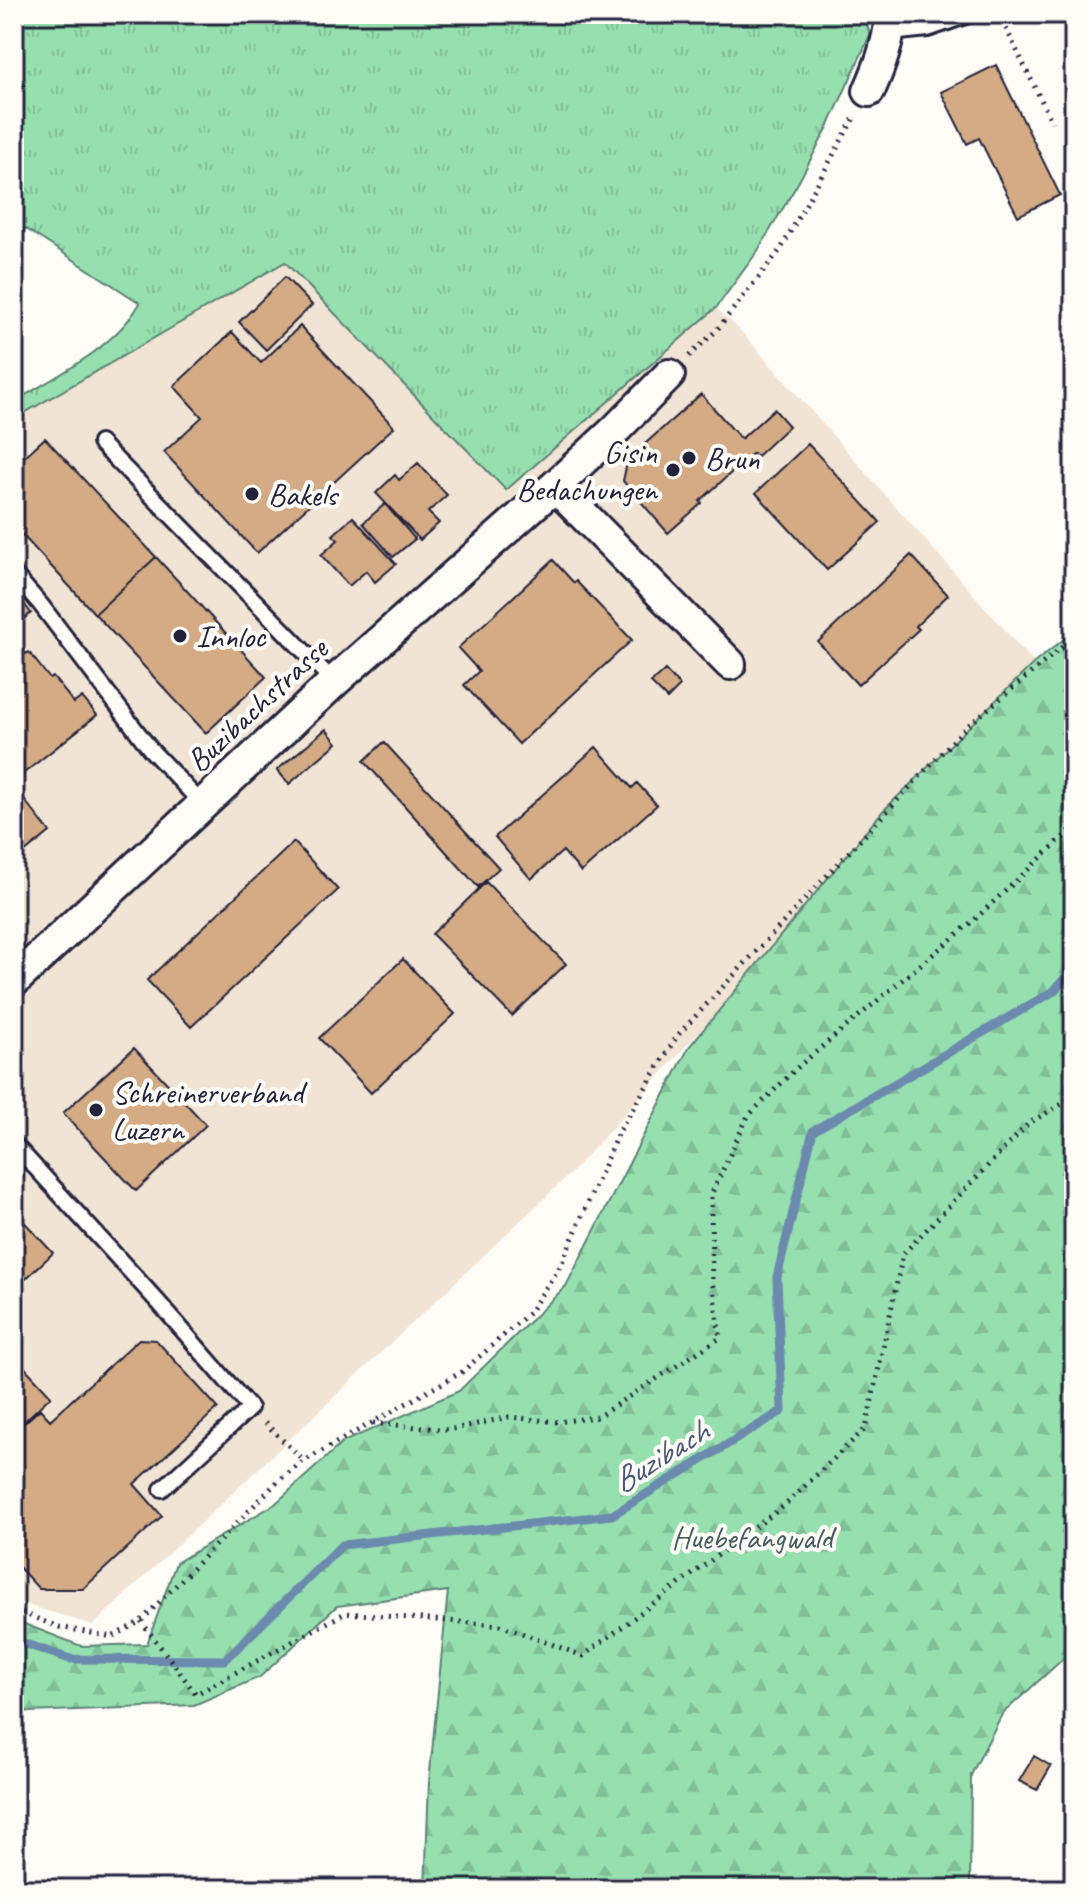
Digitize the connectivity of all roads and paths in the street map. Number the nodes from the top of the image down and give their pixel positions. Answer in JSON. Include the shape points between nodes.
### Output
{"nodes":[{"id":1,"x":971,"y":14,"type":"edge"},
{"id":2,"x":999,"y":14,"type":"edge"},
{"id":3,"x":890,"y":24,"type":"edge"},
{"id":4,"x":869,"y":91,"type":"joint"},
{"id":5,"x":1052,"y":122,"type":"dead end"},
{"id":6,"x":669,"y":375,"type":"joint"},
{"id":7,"x":100,"y":443,"type":"dead end"},
{"id":8,"x":555,"y":486,"type":"junction"},
{"id":9,"x":14,"y":574,"type":"edge"},
{"id":10,"x":1074,"y":637,"type":"edge"},
{"id":11,"x":730,"y":664,"type":"dead end"},
{"id":12,"x":334,"y":682,"type":"junction"},
{"id":13,"x":203,"y":805,"type":"junction"},
{"id":14,"x":1074,"y":827,"type":"edge"},
{"id":15,"x":14,"y":981,"type":"edge"},
{"id":16,"x":1074,"y":1097,"type":"edge"},
{"id":17,"x":14,"y":1144,"type":"edge"},
{"id":18,"x":250,"y":1408,"type":"junction"},
{"id":19,"x":372,"y":1423,"type":"junction"},
{"id":20,"x":304,"y":1461,"type":"junction"},
{"id":21,"x":162,"y":1489,"type":"dead end"},
{"id":22,"x":14,"y":1610,"type":"edge"},
{"id":23,"x":141,"y":1621,"type":"junction"}],
"edges":[{"from":1,"to":3,"type":"lane","via":[[928,29]]},
{"from":2,"to":5,"type":"path"},
{"from":3,"to":4,"type":"street"},
{"from":4,"to":6,"type":"path","via":[[781,249],[716,331]]},
{"from":6,"to":8,"type":"street","name":"Buzibachstrasse"},
{"from":7,"to":12,"type":"lane"},
{"from":8,"to":11,"type":"street"},
{"from":8,"to":12,"type":"street","name":"Buzibachstrasse"},
{"from":9,"to":13,"type":"lane","via":[[151,750]]},
{"from":10,"to":19,"type":"path","via":[[964,729],[677,1036],[617,1135],[561,1265],[529,1313],[462,1372]]},
{"from":12,"to":13,"type":"street","name":"Buzibachstrasse"},
{"from":13,"to":15,"type":"street","name":"Buzibachstrasse"},
{"from":14,"to":19,"type":"path","via":[[748,1116],[711,1195],[712,1281],[720,1338],[597,1417],[558,1422],[509,1417],[449,1430]]},
{"from":16,"to":23,"type":"path","via":[[1029,1123],[903,1254],[866,1428],[785,1505],[583,1656],[500,1625],[345,1613],[196,1694]]},
{"from":17,"to":18,"type":"lane"},
{"from":18,"to":20,"type":"path"},
{"from":18,"to":21,"type":"lane"},
{"from":19,"to":20,"type":"path"},
{"from":20,"to":23,"type":"path"},
{"from":22,"to":23,"type":"path","via":[[59,1627],[112,1637]]}]}
